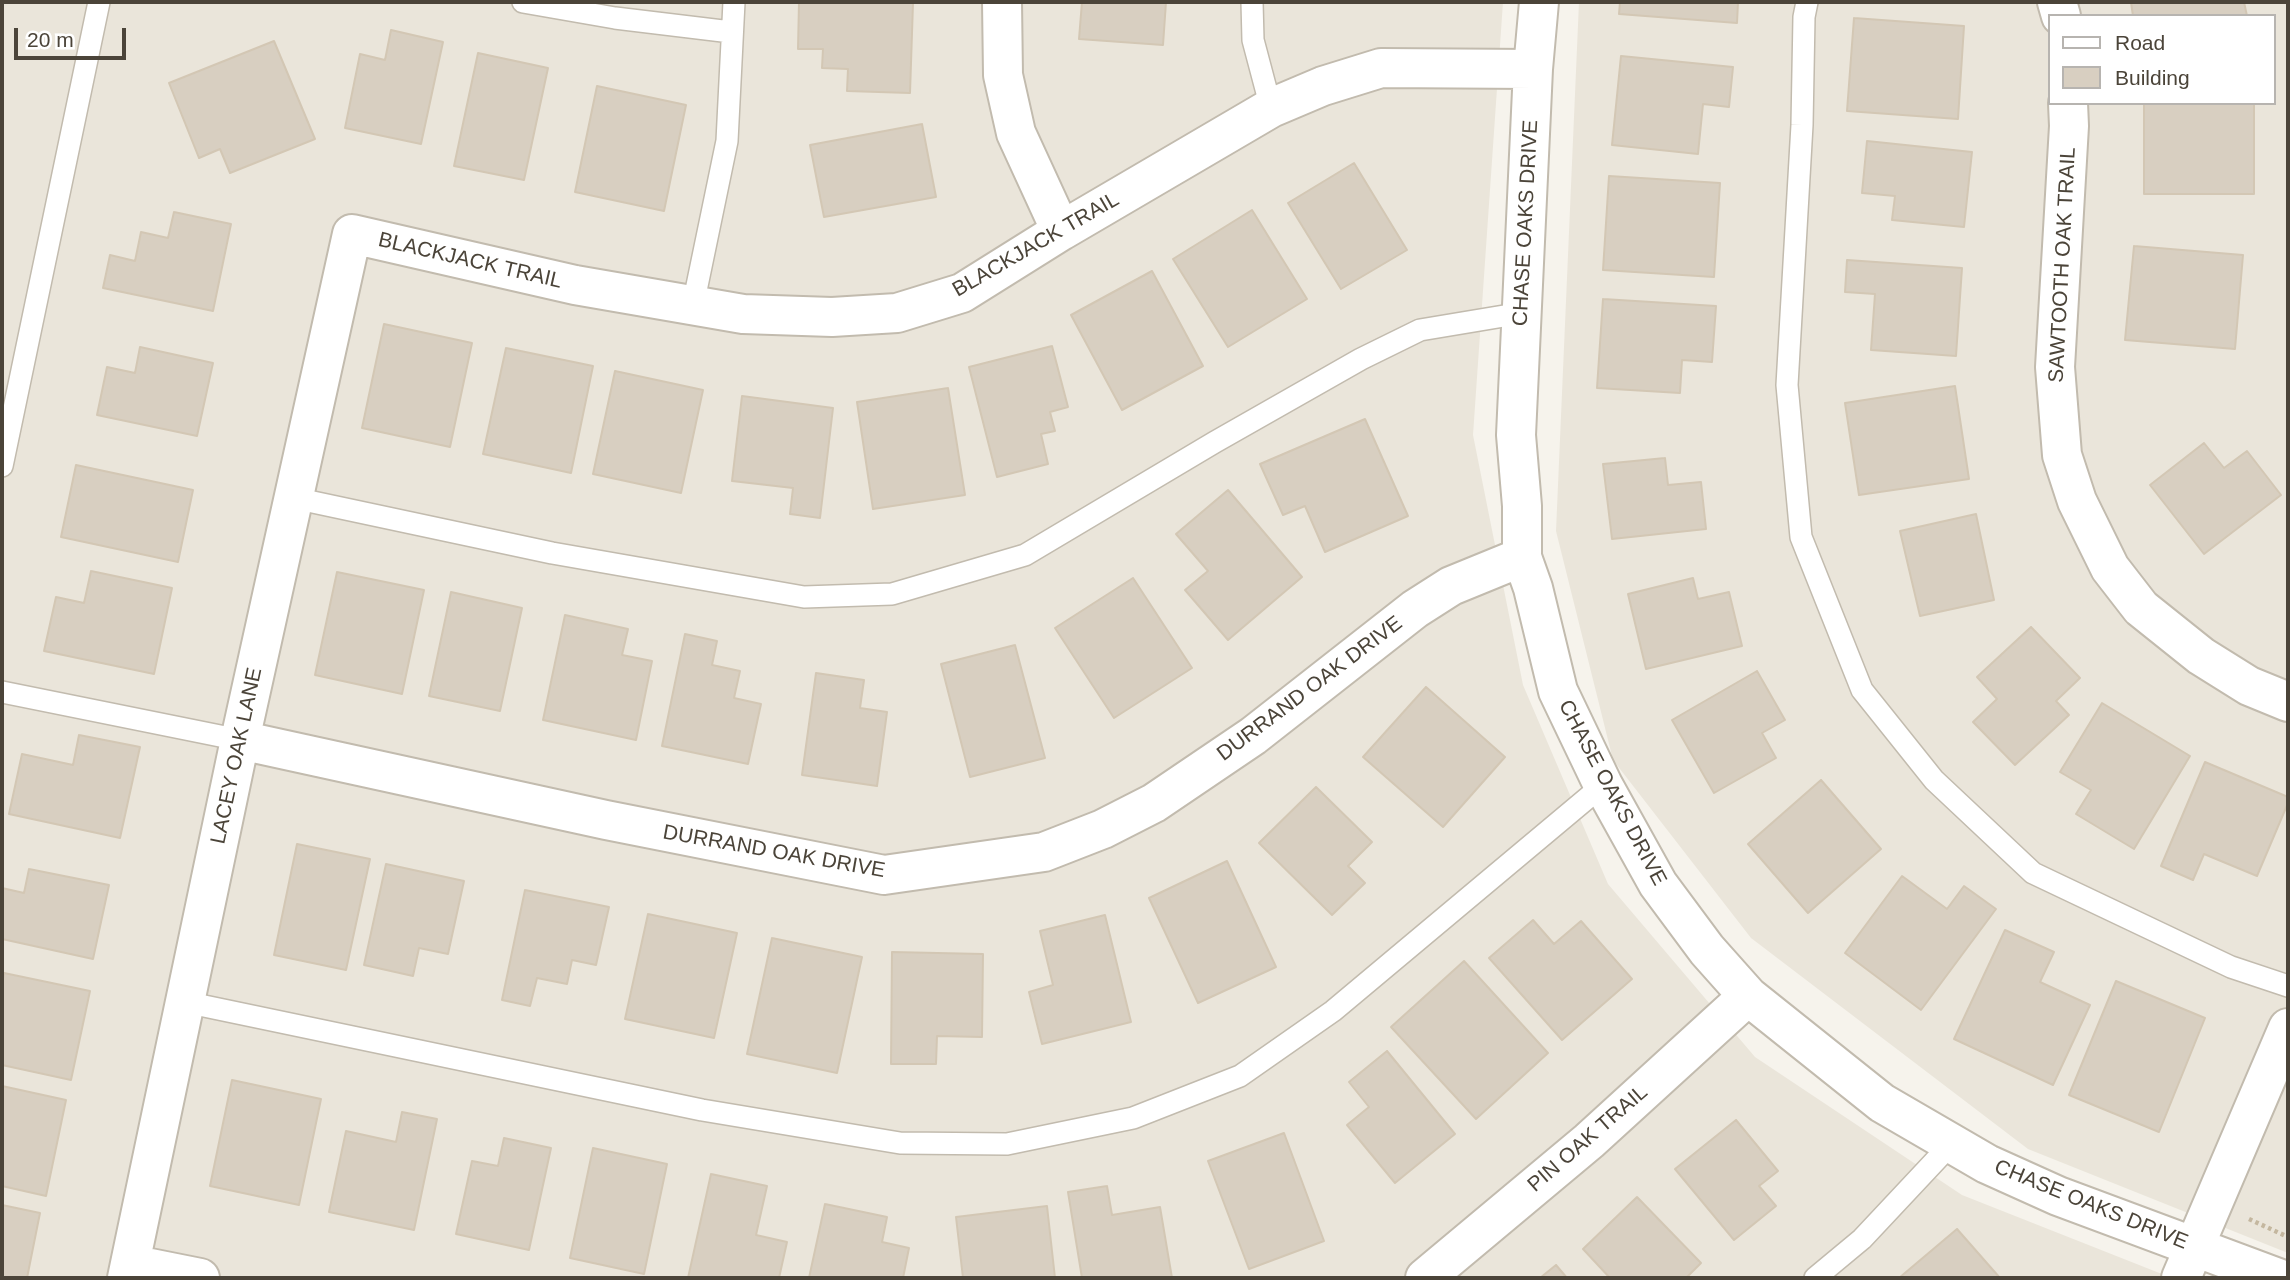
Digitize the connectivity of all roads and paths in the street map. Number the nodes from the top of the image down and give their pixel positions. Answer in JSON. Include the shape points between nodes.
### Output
{"nodes":[{"id":1,"x":99,"y":2,"type":"edge"},
{"id":2,"x":523,"y":2,"type":"edge"},
{"id":3,"x":734,"y":2,"type":"edge"},
{"id":4,"x":1002,"y":2,"type":"edge"},
{"id":5,"x":1252,"y":2,"type":"edge"},
{"id":6,"x":1539,"y":2,"type":"edge"},
{"id":7,"x":1807,"y":2,"type":"edge"},
{"id":8,"x":731,"y":32,"type":"junction"},
{"id":9,"x":1533,"y":69,"type":"junction"},
{"id":10,"x":2068,"y":105,"type":"edge"},
{"id":11,"x":1271,"y":108,"type":"junction"},
{"id":12,"x":1061,"y":231,"type":"junction"},
{"id":13,"x":352,"y":234,"type":"joint"},
{"id":14,"x":693,"y":305,"type":"junction"},
{"id":15,"x":1522,"y":313,"type":"junction"},
{"id":16,"x":2,"y":466,"type":"edge"},
{"id":17,"x":294,"y":498,"type":"junction"},
{"id":18,"x":1522,"y":557,"type":"junction"},
{"id":19,"x":2,"y":692,"type":"edge"},
{"id":20,"x":2288,"y":702,"type":"edge"},
{"id":21,"x":240,"y":740,"type":"junction"},
{"id":22,"x":1603,"y":785,"type":"junction"},
{"id":23,"x":2288,"y":986,"type":"edge"},
{"id":24,"x":1748,"y":996,"type":"junction"},
{"id":25,"x":185,"y":1002,"type":"junction"},
{"id":26,"x":2288,"y":1028,"type":"edge"},
{"id":27,"x":1952,"y":1143,"type":"junction"},
{"id":28,"x":2249,"y":1219,"type":"dead end"},
{"id":29,"x":2288,"y":1237,"type":"edge"},
{"id":30,"x":2188,"y":1262,"type":"edge"},
{"id":31,"x":129,"y":1271,"type":"edge"},
{"id":32,"x":200,"y":1278,"type":"edge"},
{"id":33,"x":1425,"y":1278,"type":"edge"},
{"id":34,"x":1815,"y":1278,"type":"edge"},
{"id":35,"x":2278,"y":1278,"type":"edge"}],
"edges":[{"from":1,"to":16,"type":"lane"},
{"from":2,"to":8,"type":"lane"},
{"from":3,"to":8,"type":"lane"},
{"from":4,"to":12,"type":"street","via":[[1003,75],[1016,133]]},
{"from":5,"to":11,"type":"lane","via":[[1253,40]]},
{"from":6,"to":9,"type":"street","name":"CHASE OAKS DRIVE"},
{"from":7,"to":23,"type":"lane","via":[[1787,385],[1801,537],[1862,690],[1934,780],[2033,873],[2231,967]]},
{"from":8,"to":14,"type":"lane","via":[[727,141]]},
{"from":9,"to":11,"type":"street","name":"BLACKJACK TRAIL","via":[[1381,68]]},
{"from":9,"to":15,"type":"street","name":"CHASE OAKS DRIVE"},
{"from":10,"to":20,"type":"street","name":"SAWTOOTH OAK TRAIL","via":[[2055,367],[2062,455],[2077,501],[2110,568],[2141,608],[2202,656],[2249,686]]},
{"from":11,"to":12,"type":"street","name":"BLACKJACK TRAIL"},
{"from":12,"to":14,"type":"street","name":"BLACKJACK TRAIL","via":[[962,293],[897,313],[768,315]]},
{"from":13,"to":14,"type":"street","name":"BLACKJACK TRAIL","via":[[575,285]]},
{"from":13,"to":17,"type":"street","name":"LACEY OAK LANE"},
{"from":15,"to":17,"type":"lane","via":[[1420,330],[1215,442],[1025,555],[892,594],[804,597],[552,553]]},
{"from":15,"to":18,"type":"street","name":"CHASE OAKS DRIVE","via":[[1516,435]]},
{"from":17,"to":21,"type":"street","name":"LACEY OAK LANE"},
{"from":18,"to":21,"type":"street","name":"DURRAND OAK DRIVE","via":[[1451,586],[1415,608],[1253,736],[1154,803],[1103,829],[1044,852],[884,875]]},
{"from":18,"to":22,"type":"street","name":"CHASE OAKS DRIVE","via":[[1558,691]]},
{"from":19,"to":21,"type":"lane"},
{"from":21,"to":25,"type":"street","name":"LACEY OAK LANE"},
{"from":22,"to":24,"type":"street","name":"CHASE OAKS DRIVE","via":[[1658,884]]},
{"from":22,"to":25,"type":"lane","via":[[1333,1011],[1240,1076],[1133,1118],[1007,1144],[900,1143],[702,1110]]},
{"from":24,"to":27,"type":"street","name":"CHASE OAKS DRIVE","via":[[1881,1102]]},
{"from":24,"to":33,"type":"street","name":"PIN OAK TRAIL","via":[[1589,1141]]},
{"from":25,"to":31,"type":"street","name":"LACEY OAK LANE"},
{"from":26,"to":30,"type":"street"},
{"from":27,"to":30,"type":"street","name":"CHASE OAKS DRIVE"},
{"from":27,"to":34,"type":"lane","via":[[1862,1239]]},
{"from":28,"to":29,"type":"path"},
{"from":30,"to":35,"type":"street","name":"CHASE OAKS DRIVE"},
{"from":31,"to":32,"type":"street"}]}
